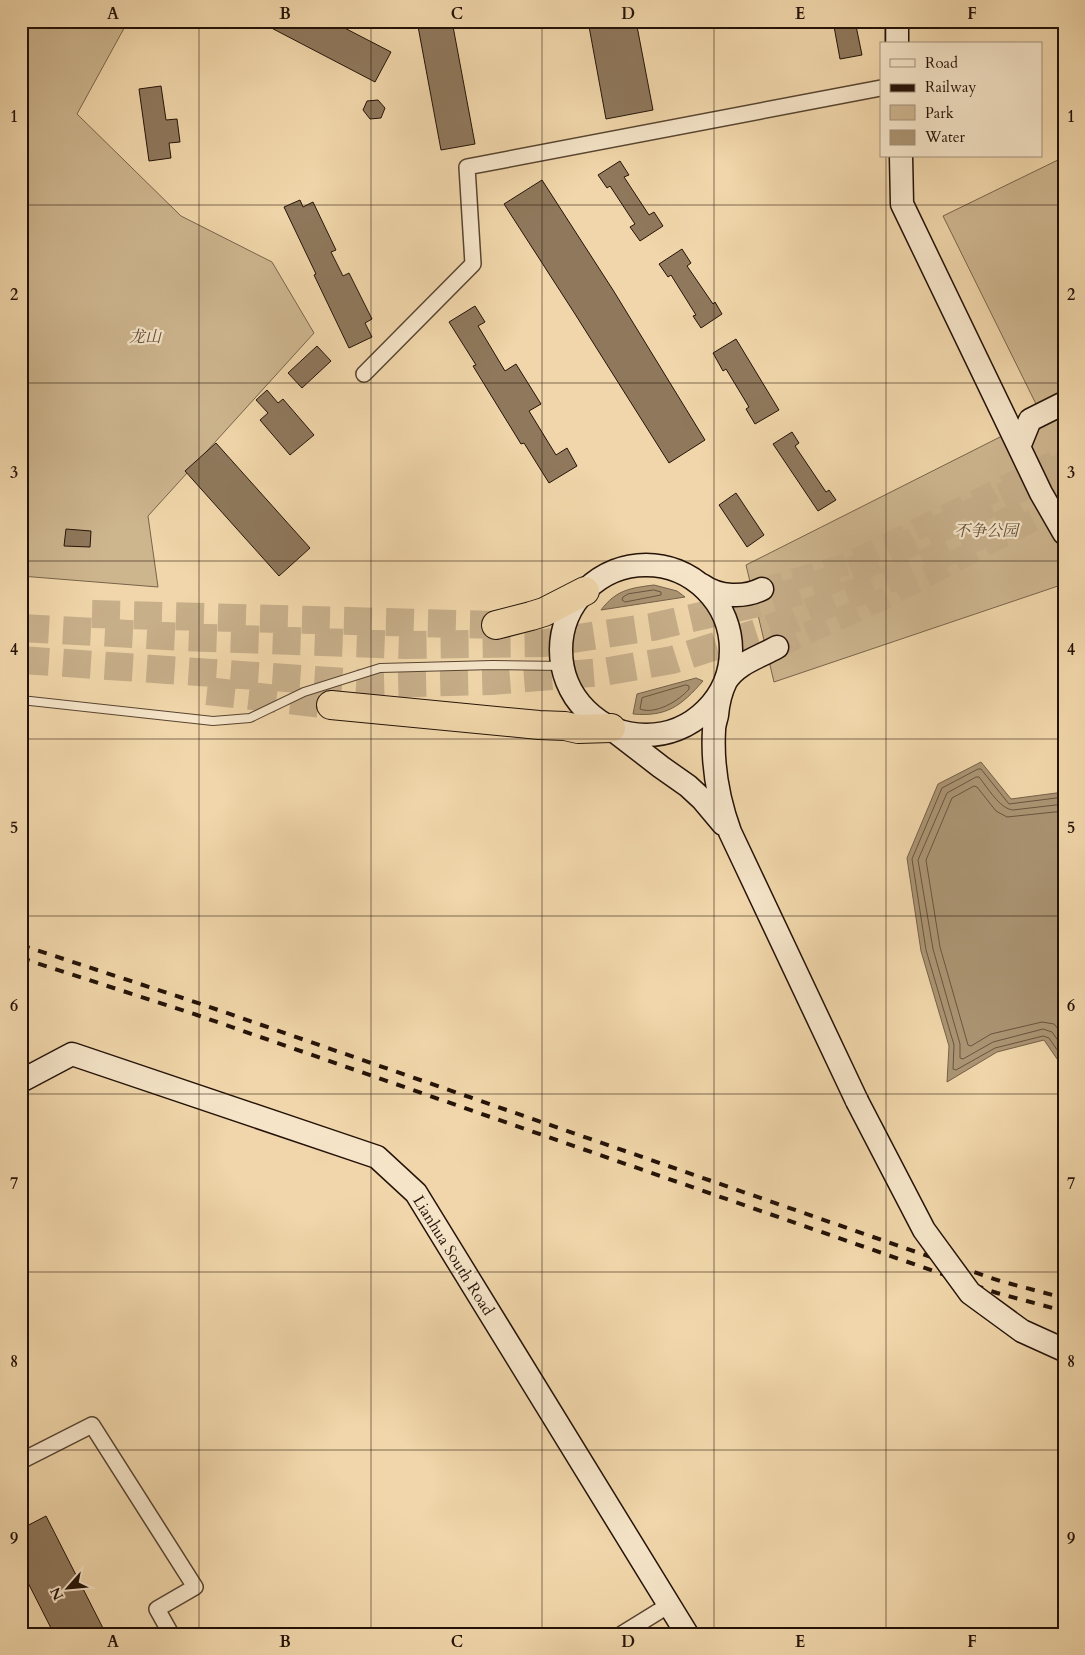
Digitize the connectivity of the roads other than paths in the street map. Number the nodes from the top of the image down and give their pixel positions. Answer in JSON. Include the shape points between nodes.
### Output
{"nodes":[{"id":1,"x":896,"y":21,"type":"edge"},
{"id":2,"x":897,"y":42,"type":"edge"},
{"id":3,"x":880,"y":88,"type":"edge"},
{"id":4,"x":901,"y":158,"type":"edge"},
{"id":5,"x":364,"y":374,"type":"dead end"},
{"id":6,"x":1064,"y":403,"type":"edge"},
{"id":7,"x":1019,"y":447,"type":"junction"},
{"id":8,"x":1064,"y":533,"type":"edge"},
{"id":9,"x":701,"y":584,"type":"junction"},
{"id":10,"x":762,"y":589,"type":"tunnel mouth"},
{"id":11,"x":585,"y":591,"type":"junction"},
{"id":12,"x":496,"y":625,"type":"tunnel mouth"},
{"id":13,"x":777,"y":647,"type":"tunnel mouth"},
{"id":14,"x":563,"y":666,"type":"junction"},
{"id":15,"x":726,"y":681,"type":"junction"},
{"id":16,"x":21,"y":700,"type":"edge"},
{"id":17,"x":331,"y":705,"type":"tunnel mouth"},
{"id":18,"x":611,"y":728,"type":"junction"},
{"id":19,"x":730,"y":832,"type":"junction"},
{"id":20,"x":21,"y":1081,"type":"edge"},
{"id":21,"x":1064,"y":1350,"type":"edge"},
{"id":22,"x":21,"y":1461,"type":"edge"},
{"id":23,"x":669,"y":1605,"type":"junction"},
{"id":24,"x":171,"y":1634,"type":"edge"},
{"id":25,"x":622,"y":1634,"type":"edge"},
{"id":26,"x":687,"y":1634,"type":"edge"}],
"edges":[{"from":1,"to":2,"type":"street"},
{"from":3,"to":5,"type":"street","via":[[467,167],[472,264]]},
{"from":4,"to":7,"type":"street","via":[[902,204]]},
{"from":6,"to":7,"type":"street","via":[[1030,420]]},
{"from":7,"to":8,"type":"street"},
{"from":9,"to":10,"type":"street","via":[[710,590],[740,595]]},
{"from":9,"to":11,"type":"street","via":[[680,572],[650,565],[619,569]]},
{"from":9,"to":15,"type":"street","via":[[719,606],[729,632],[732,653]]},
{"from":11,"to":12,"type":"highway","via":[[531,616]]},
{"from":11,"to":14,"type":"street","via":[[569,614],[564,629],[561,643]]},
{"from":13,"to":15,"type":"street","via":[[751,660]]},
{"from":14,"to":16,"type":"lane","via":[[380,668],[304,692],[250,718],[213,721]]},
{"from":14,"to":18,"type":"street","via":[[574,696],[589,714]]},
{"from":15,"to":18,"type":"street","via":[[708,710],[696,720],[669,733],[640,736]]},
{"from":15,"to":19,"type":"street","via":[[717,705],[714,768]]},
{"from":17,"to":18,"type":"highway","via":[[578,729]]},
{"from":18,"to":19,"type":"street","via":[[688,786]]},
{"from":19,"to":21,"type":"street","bridge":true,"via":[[857,1101],[924,1230],[970,1293],[1022,1331]]},
{"from":20,"to":23,"type":"street","name":"Lianhua South Road","via":[[72,1054],[377,1156],[416,1193]]},
{"from":22,"to":24,"type":"street","via":[[92,1425],[195,1587],[157,1609]]},
{"from":23,"to":25,"type":"street"},
{"from":23,"to":26,"type":"street","name":"Lianhua South Road"}]}
